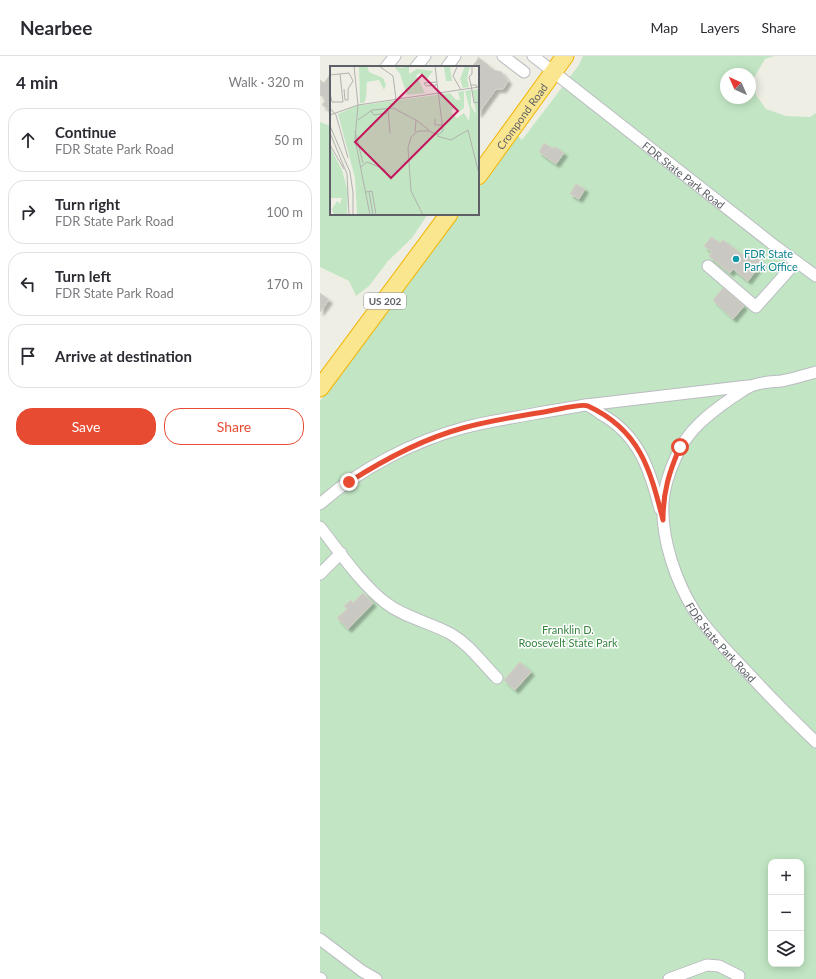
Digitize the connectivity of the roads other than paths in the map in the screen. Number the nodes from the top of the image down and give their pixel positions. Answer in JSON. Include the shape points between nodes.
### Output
{"nodes":[{"id":1,"x":395,"y":56,"type":"edge"},
{"id":2,"x":425,"y":56,"type":"edge"},
{"id":3,"x":455,"y":56,"type":"edge"},
{"id":4,"x":503,"y":56,"type":"edge"},
{"id":5,"x":533,"y":56,"type":"edge"},
{"id":6,"x":565,"y":56,"type":"edge"},
{"id":7,"x":387,"y":66,"type":"edge"},
{"id":8,"x":417,"y":66,"type":"edge"},
{"id":9,"x":448,"y":66,"type":"edge"},
{"id":10,"x":524,"y":72,"type":"dead end"},
{"id":11,"x":553,"y":72,"type":"junction"},
{"id":12,"x":479,"y":175,"type":"edge"},
{"id":13,"x":448,"y":215,"type":"edge"},
{"id":14,"x":796,"y":262,"type":"junction"},
{"id":15,"x":708,"y":266,"type":"dead end"},
{"id":16,"x":816,"y":276,"type":"edge"},
{"id":17,"x":816,"y":372,"type":"edge"},
{"id":18,"x":750,"y":386,"type":"junction"},
{"id":19,"x":320,"y":388,"type":"edge"},
{"id":20,"x":586,"y":405,"type":"junction"},
{"id":21,"x":320,"y":504,"type":"edge"},
{"id":22,"x":663,"y":520,"type":"junction"},
{"id":23,"x":320,"y":527,"type":"edge"},
{"id":24,"x":341,"y":553,"type":"junction"},
{"id":25,"x":320,"y":574,"type":"edge"},
{"id":26,"x":497,"y":678,"type":"dead end"},
{"id":27,"x":816,"y":742,"type":"edge"},
{"id":28,"x":320,"y":939,"type":"edge"},
{"id":29,"x":739,"y":976,"type":"dead end"},
{"id":30,"x":376,"y":979,"type":"edge"},
{"id":31,"x":669,"y":979,"type":"edge"}],
"edges":[{"from":1,"to":7,"type":"street"},
{"from":2,"to":8,"type":"street"},
{"from":3,"to":9,"type":"street"},
{"from":4,"to":10,"type":"street"},
{"from":5,"to":11,"type":"street","name":"FDR State Park Road"},
{"from":6,"to":11,"type":"highway","name":"Crompond Road"},
{"from":11,"to":12,"type":"highway","name":"Crompond Road"},
{"from":11,"to":14,"type":"street","name":"FDR State Park Road"},
{"from":13,"to":19,"type":"highway","number":"US 202"},
{"from":14,"to":15,"type":"street","via":[[756,307]]},
{"from":14,"to":16,"type":"street","name":"FDR State Park Road"},
{"from":17,"to":18,"type":"street","name":"FDR State Park Road"},
{"from":18,"to":20,"type":"street","name":"FDR State Park Road"},
{"from":18,"to":22,"type":"street","name":"FDR State Park Road","via":[[713,411],[692,430],[680,447],[665,488]]},
{"from":20,"to":21,"type":"street","name":"FDR State Park Road","via":[[463,428],[441,435],[372,468]]},
{"from":20,"to":22,"type":"street","name":"FDR State Park Road","via":[[620,428],[639,450],[654,485]]},
{"from":22,"to":27,"type":"street","name":"FDR State Park Road","via":[[677,578],[696,613],[725,649]]},
{"from":23,"to":24,"type":"street"},
{"from":24,"to":25,"type":"street"},
{"from":24,"to":26,"type":"street","via":[[386,603],[463,642]]},
{"from":28,"to":30,"type":"street"},
{"from":29,"to":31,"type":"street","via":[[719,966],[707,965]]}]}
